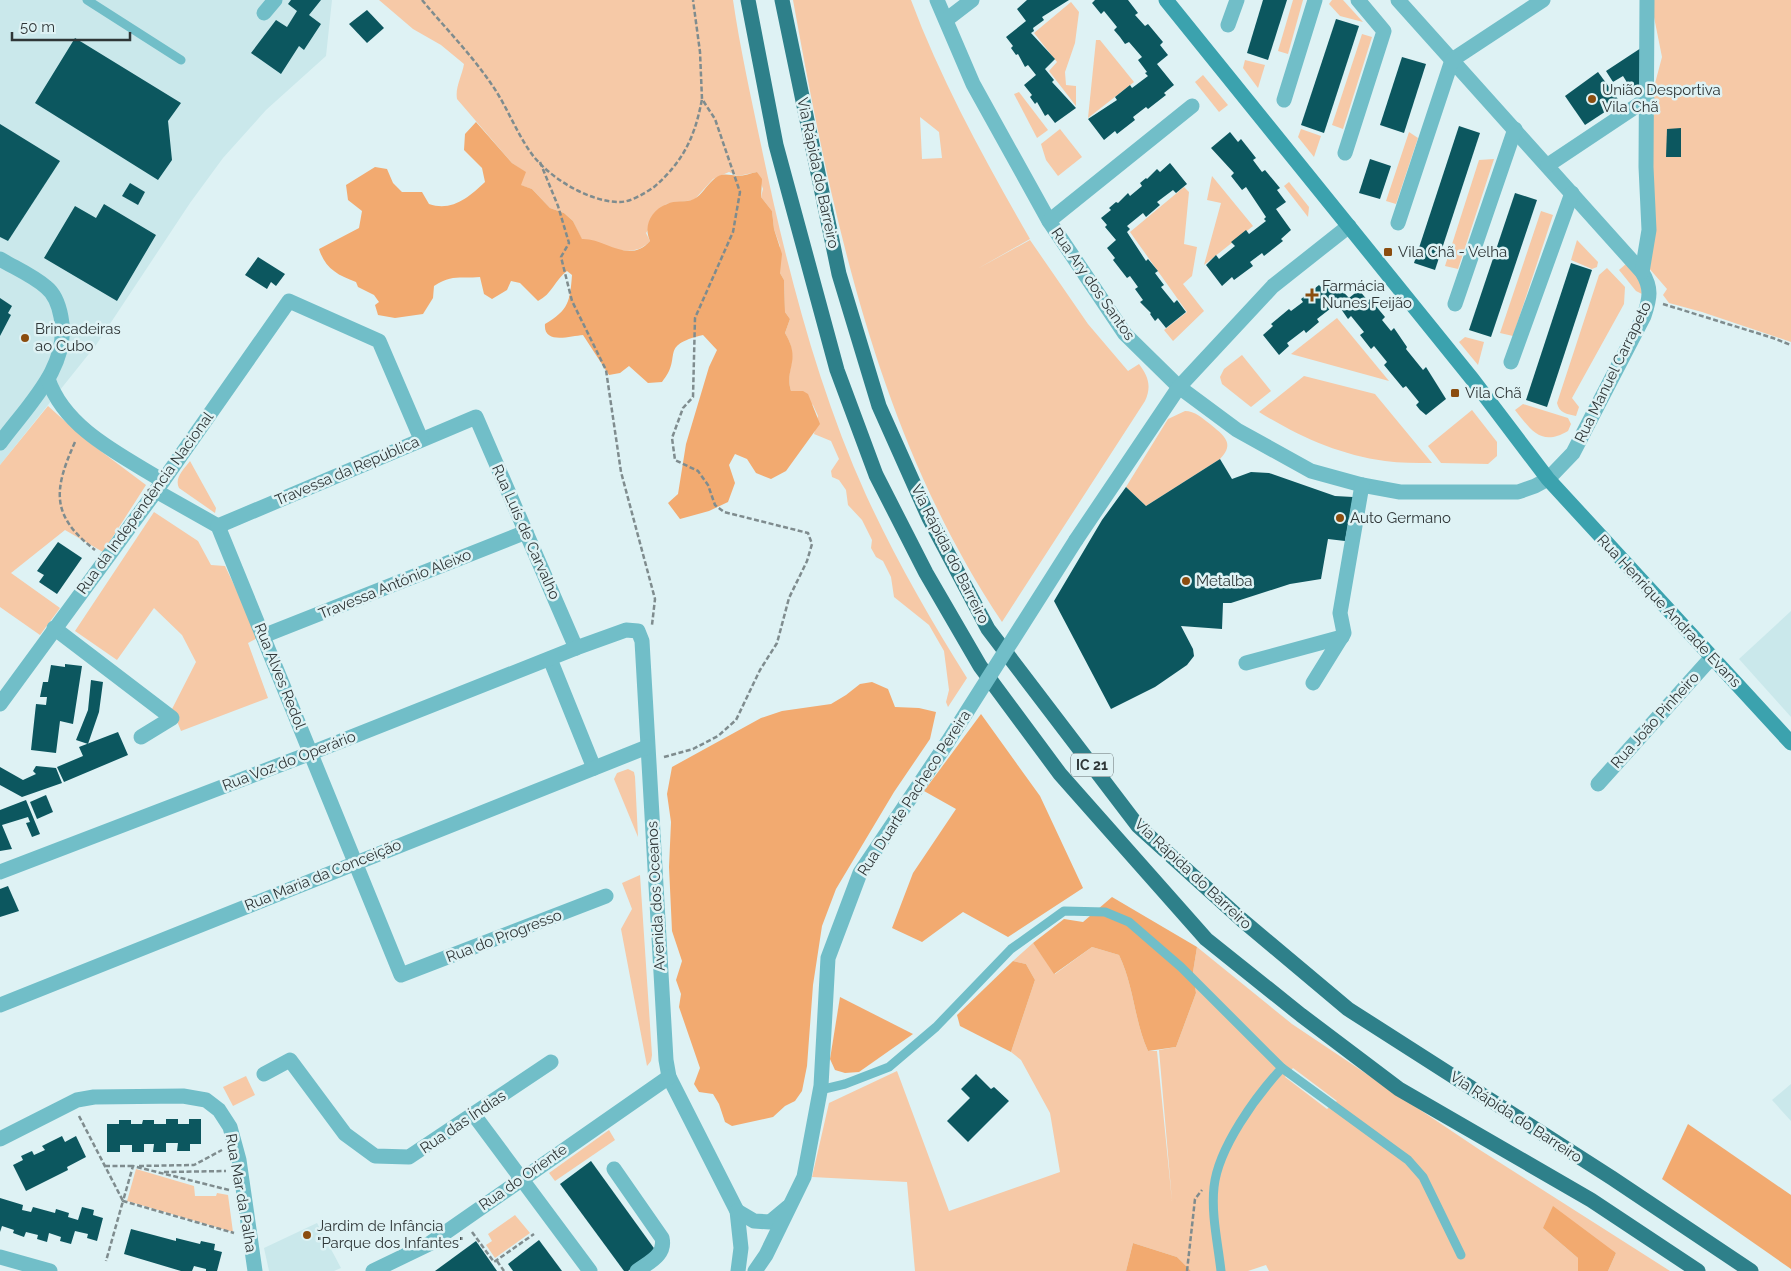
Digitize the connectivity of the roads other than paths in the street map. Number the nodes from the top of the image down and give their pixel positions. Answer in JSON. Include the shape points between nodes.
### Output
{"nodes":[{"id":1,"x":87,"y":0,"type":"edge"},
{"id":2,"x":275,"y":0,"type":"edge"},
{"id":3,"x":748,"y":0,"type":"edge"},
{"id":4,"x":782,"y":0,"type":"edge"},
{"id":5,"x":938,"y":0,"type":"edge"},
{"id":6,"x":972,"y":0,"type":"edge"},
{"id":7,"x":1166,"y":0,"type":"edge"},
{"id":8,"x":1236,"y":0,"type":"edge"},
{"id":9,"x":1315,"y":0,"type":"edge"},
{"id":10,"x":1358,"y":0,"type":"edge"},
{"id":11,"x":1398,"y":0,"type":"edge"},
{"id":12,"x":1543,"y":0,"type":"edge"},
{"id":13,"x":1648,"y":0,"type":"edge"},
{"id":14,"x":264,"y":13,"type":"dead end"},
{"id":15,"x":946,"y":20,"type":"junction"},
{"id":16,"x":1228,"y":25,"type":"dead end"},
{"id":17,"x":181,"y":60,"type":"dead end"},
{"id":18,"x":1452,"y":60,"type":"junction"},
{"id":19,"x":1648,"y":99,"type":"junction"},
{"id":20,"x":1284,"y":100,"type":"dead end"},
{"id":21,"x":1192,"y":106,"type":"dead end"},
{"id":22,"x":1515,"y":129,"type":"junction"},
{"id":23,"x":1345,"y":153,"type":"dead end"},
{"id":24,"x":1548,"y":165,"type":"junction"},
{"id":25,"x":1572,"y":193,"type":"junction"},
{"id":26,"x":1049,"y":221,"type":"junction"},
{"id":27,"x":1398,"y":223,"type":"dead end"},
{"id":28,"x":1349,"y":226,"type":"junction"},
{"id":29,"x":0,"y":259,"type":"edge"},
{"id":30,"x":1642,"y":272,"type":"junction"},
{"id":31,"x":1455,"y":304,"type":"dead end"},
{"id":32,"x":1511,"y":362,"type":"dead end"},
{"id":33,"x":48,"y":379,"type":"junction"},
{"id":34,"x":1179,"y":387,"type":"junction"},
{"id":35,"x":476,"y":417,"type":"joint"},
{"id":36,"x":421,"y":439,"type":"junction"},
{"id":37,"x":0,"y":443,"type":"edge"},
{"id":38,"x":1548,"y":479,"type":"junction"},
{"id":39,"x":1362,"y":485,"type":"junction"},
{"id":40,"x":160,"y":486,"type":"junction"},
{"id":41,"x":218,"y":526,"type":"junction"},
{"id":42,"x":526,"y":532,"type":"junction"},
{"id":43,"x":54,"y":628,"type":"junction"},
{"id":44,"x":263,"y":636,"type":"junction"},
{"id":45,"x":1342,"y":637,"type":"junction"},
{"id":46,"x":576,"y":648,"type":"junction"},
{"id":47,"x":1712,"y":657,"type":"junction"},
{"id":48,"x":550,"y":659,"type":"junction"},
{"id":49,"x":1246,"y":663,"type":"dead end"},
{"id":50,"x":1312,"y":683,"type":"dead end"},
{"id":51,"x":0,"y":704,"type":"edge"},
{"id":52,"x":141,"y":737,"type":"dead end"},
{"id":53,"x":1791,"y":743,"type":"edge"},
{"id":54,"x":648,"y":747,"type":"junction"},
{"id":55,"x":311,"y":753,"type":"junction"},
{"id":56,"x":594,"y":768,"type":"junction"},
{"id":57,"x":1598,"y":784,"type":"dead end"},
{"id":58,"x":356,"y":862,"type":"junction"},
{"id":59,"x":0,"y":872,"type":"edge"},
{"id":60,"x":606,"y":896,"type":"dead end"},
{"id":61,"x":401,"y":976,"type":"joint"},
{"id":62,"x":0,"y":1005,"type":"edge"},
{"id":63,"x":551,"y":1062,"type":"dead end"},
{"id":64,"x":1282,"y":1068,"type":"junction"},
{"id":65,"x":264,"y":1074,"type":"dead end"},
{"id":66,"x":669,"y":1076,"type":"junction"},
{"id":67,"x":820,"y":1090,"type":"junction"},
{"id":68,"x":474,"y":1115,"type":"junction"},
{"id":69,"x":0,"y":1139,"type":"edge"},
{"id":70,"x":614,"y":1169,"type":"dead end"},
{"id":71,"x":522,"y":1179,"type":"junction"},
{"id":72,"x":792,"y":1204,"type":"junction"},
{"id":73,"x":737,"y":1211,"type":"junction"},
{"id":74,"x":1461,"y":1255,"type":"dead end"},
{"id":75,"x":0,"y":1257,"type":"edge"},
{"id":76,"x":50,"y":1271,"type":"edge"},
{"id":77,"x":255,"y":1271,"type":"edge"},
{"id":78,"x":373,"y":1271,"type":"edge"},
{"id":79,"x":590,"y":1271,"type":"edge"},
{"id":80,"x":637,"y":1271,"type":"edge"},
{"id":81,"x":738,"y":1271,"type":"edge"},
{"id":82,"x":756,"y":1271,"type":"edge"},
{"id":83,"x":1221,"y":1271,"type":"edge"},
{"id":84,"x":1698,"y":1271,"type":"edge"},
{"id":85,"x":1751,"y":1271,"type":"edge"}],
"edges":[{"from":1,"to":17,"type":"lane"},
{"from":2,"to":14,"type":"street"},
{"from":3,"to":84,"type":"highway","name":"Via Rápida do Barreiro","number":"IC 21","via":[[779,154],[837,370],[876,475],[926,573],[980,666],[1060,774],[1206,939],[1300,1015],[1399,1089],[1592,1200]]},
{"from":4,"to":85,"type":"highway","name":"Via Rápida do Barreiro","number":"IC 21","via":[[839,274],[879,406],[929,518],[994,637],[1138,826],[1242,920],[1348,1009]]},
{"from":5,"to":15,"type":"street","name":"Rua Ary dos Santos"},
{"from":6,"to":15,"type":"street"},
{"from":7,"to":28,"type":"main road","name":"Rua Henrique Andrade Evans"},
{"from":8,"to":16,"type":"street"},
{"from":9,"to":20,"type":"street"},
{"from":10,"to":23,"type":"street","via":[[1384,31]]},
{"from":11,"to":18,"type":"street","name":"Rua Manuel Carrapeto"},
{"from":12,"to":18,"type":"street"},
{"from":13,"to":19,"type":"street"},
{"from":15,"to":26,"type":"street","name":"Rua Ary dos Santos","via":[[973,84]]},
{"from":18,"to":22,"type":"street","name":"Rua Manuel Carrapeto"},
{"from":18,"to":27,"type":"street"},
{"from":19,"to":24,"type":"street"},
{"from":19,"to":30,"type":"street","via":[[1646,167],[1649,230]]},
{"from":21,"to":26,"type":"street"},
{"from":22,"to":24,"type":"street","name":"Rua Manuel Carrapeto"},
{"from":22,"to":31,"type":"street"},
{"from":24,"to":25,"type":"street","name":"Rua Manuel Carrapeto"},
{"from":25,"to":30,"type":"street","name":"Rua Manuel Carrapeto"},
{"from":25,"to":32,"type":"street"},
{"from":26,"to":34,"type":"street","name":"Rua Ary dos Santos","via":[[1125,334]]},
{"from":28,"to":34,"type":"street","name":"Rua Duarte Pacheco Pereira","via":[[1273,286]]},
{"from":28,"to":38,"type":"main road","name":"Rua Henrique Andrade Evans"},
{"from":29,"to":33,"type":"street","via":[[46,287],[59,306],[64,339],[62,351]]},
{"from":30,"to":38,"type":"street","name":"Rua Manuel Carrapeto","via":[[1649,286],[1650,298],[1644,316],[1573,453]]},
{"from":33,"to":37,"type":"street"},
{"from":33,"to":40,"type":"street","via":[[52,393],[82,427]]},
{"from":34,"to":39,"type":"street","name":"Rua Ary dos Santos","via":[[1237,430],[1311,471]]},
{"from":34,"to":67,"type":"street","name":"Rua Duarte Pacheco Pereira","bridge":true,"via":[[860,873],[828,958]]},
{"from":35,"to":36,"type":"street","name":"Travessa da República"},
{"from":35,"to":42,"type":"street","name":"Rua Luís de Carvalho"},
{"from":36,"to":40,"type":"street","name":"Rua da Independência Nacional","via":[[379,341],[289,301]]},
{"from":36,"to":41,"type":"street","name":"Travessa da República"},
{"from":38,"to":39,"type":"street","name":"Rua Ary dos Santos","via":[[1518,492],[1400,492]]},
{"from":38,"to":47,"type":"main road","name":"Rua Henrique Andrade Evans"},
{"from":39,"to":45,"type":"street","via":[[1340,613]]},
{"from":40,"to":41,"type":"street"},
{"from":40,"to":43,"type":"street","name":"Rua da Independência Nacional"},
{"from":41,"to":44,"type":"street","name":"Rua Alves Redol"},
{"from":42,"to":44,"type":"street","name":"Travessa António Aleixo"},
{"from":42,"to":46,"type":"street","name":"Rua Luís de Carvalho"},
{"from":43,"to":51,"type":"street","name":"Rua da Independência Nacional"},
{"from":43,"to":52,"type":"street","via":[[172,718]]},
{"from":44,"to":55,"type":"street","name":"Rua Alves Redol"},
{"from":45,"to":49,"type":"street"},
{"from":45,"to":50,"type":"street"},
{"from":46,"to":48,"type":"street","name":"Rua Voz do Operário"},
{"from":46,"to":54,"type":"street","name":"Avenida dos Oceanos","via":[[626,630],[638,630],[642,641]]},
{"from":47,"to":53,"type":"main road","name":"Rua Henrique Andrade Evans"},
{"from":47,"to":57,"type":"street","name":"Rua João Pinheiro"},
{"from":48,"to":55,"type":"street","name":"Rua Voz do Operário"},
{"from":48,"to":56,"type":"street"},
{"from":54,"to":56,"type":"street","name":"Rua Maria da Conceição"},
{"from":54,"to":66,"type":"street","name":"Avenida dos Oceanos"},
{"from":55,"to":58,"type":"street","name":"Rua Alves Redol"},
{"from":55,"to":59,"type":"street","name":"Rua Voz do Operário"},
{"from":56,"to":58,"type":"street","name":"Rua Maria da Conceição"},
{"from":58,"to":61,"type":"street","name":"Rua Alves Redol"},
{"from":58,"to":62,"type":"street","name":"Rua Maria da Conceição"},
{"from":60,"to":61,"type":"street","name":"Rua do Progresso"},
{"from":63,"to":68,"type":"street","name":"Rua das Índias"},
{"from":64,"to":67,"type":"lane","via":[[1181,967],[1129,922],[1105,912],[1064,911],[1011,950],[936,1027],[889,1067]]},
{"from":64,"to":74,"type":"lane","via":[[1408,1160],[1423,1176]]},
{"from":64,"to":83,"type":"lane","via":[[1261,1090],[1237,1128],[1216,1178],[1213,1205]]},
{"from":65,"to":68,"type":"street","name":"Rua das Índias","via":[[290,1060],[345,1134],[376,1156],[409,1157]]},
{"from":66,"to":71,"type":"street","name":"Rua do Oriente"},
{"from":66,"to":73,"type":"street","name":"Avenida dos Oceanos"},
{"from":67,"to":72,"type":"street","name":"Rua Duarte Pacheco Pereira","via":[[804,1177]]},
{"from":68,"to":71,"type":"street"},
{"from":69,"to":77,"type":"street","name":"Rua Mar da Palha","via":[[77,1100],[183,1096],[206,1100],[219,1110],[230,1127]]},
{"from":70,"to":80,"type":"street","via":[[664,1245],[661,1253]]},
{"from":71,"to":78,"type":"street","name":"Rua do Oriente","via":[[429,1244]]},
{"from":71,"to":79,"type":"street"},
{"from":72,"to":73,"type":"street","via":[[770,1222],[754,1221]]},
{"from":72,"to":82,"type":"street","name":"Rua Duarte Pacheco Pereira"},
{"from":73,"to":81,"type":"street","name":"Avenida dos Oceanos","via":[[741,1248]]},
{"from":75,"to":76,"type":"street"}]}
